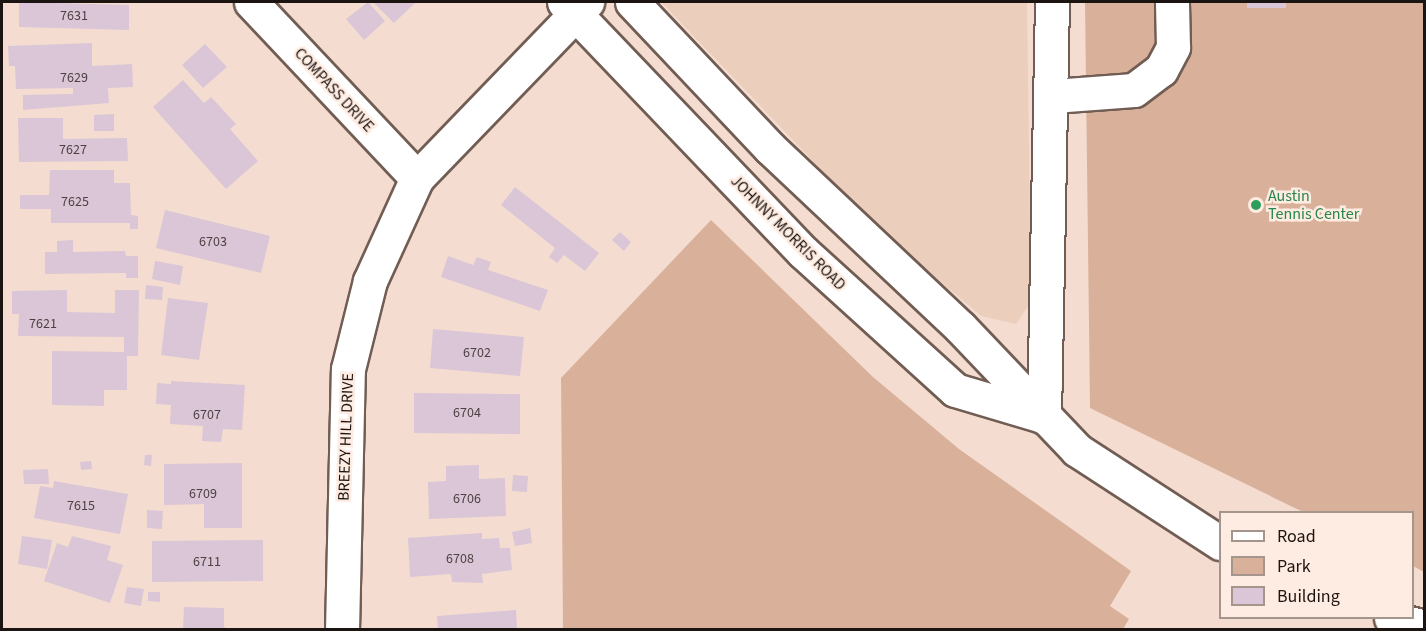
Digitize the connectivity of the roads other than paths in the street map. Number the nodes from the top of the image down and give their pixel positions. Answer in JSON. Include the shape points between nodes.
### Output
{"nodes":[{"id":1,"x":251,"y":2,"type":"edge"},
{"id":2,"x":632,"y":2,"type":"edge"},
{"id":3,"x":1052,"y":2,"type":"edge"},
{"id":4,"x":1172,"y":2,"type":"edge"},
{"id":5,"x":576,"y":6,"type":"edge"},
{"id":6,"x":1053,"y":96,"type":"junction"},
{"id":7,"x":417,"y":178,"type":"junction"},
{"id":8,"x":1044,"y":417,"type":"junction"},
{"id":9,"x":1219,"y":542,"type":"edge"},
{"id":10,"x":1395,"y":619,"type":"edge"},
{"id":11,"x":1425,"y":627,"type":"edge"},
{"id":12,"x":342,"y":630,"type":"edge"}],
"edges":[{"from":1,"to":7,"type":"street","name":"COMPASS DRIVE"},
{"from":2,"to":8,"type":"street","name":"JOHNNY MORRIS ROAD","via":[[770,148],[960,327]]},
{"from":3,"to":6,"type":"street"},
{"from":4,"to":6,"type":"street","via":[[1173,47],[1161,70],[1134,90]]},
{"from":5,"to":7,"type":"street","name":"BREEZY HILL DRIVE"},
{"from":5,"to":8,"type":"street","name":"JOHNNY MORRIS ROAD","via":[[802,252],[955,390]]},
{"from":6,"to":8,"type":"street"},
{"from":7,"to":12,"type":"street","name":"BREEZY HILL DRIVE","via":[[370,281],[348,369]]},
{"from":8,"to":9,"type":"street","name":"JOHNNY MORRIS ROAD","via":[[1077,450]]},
{"from":10,"to":11,"type":"street"}]}
